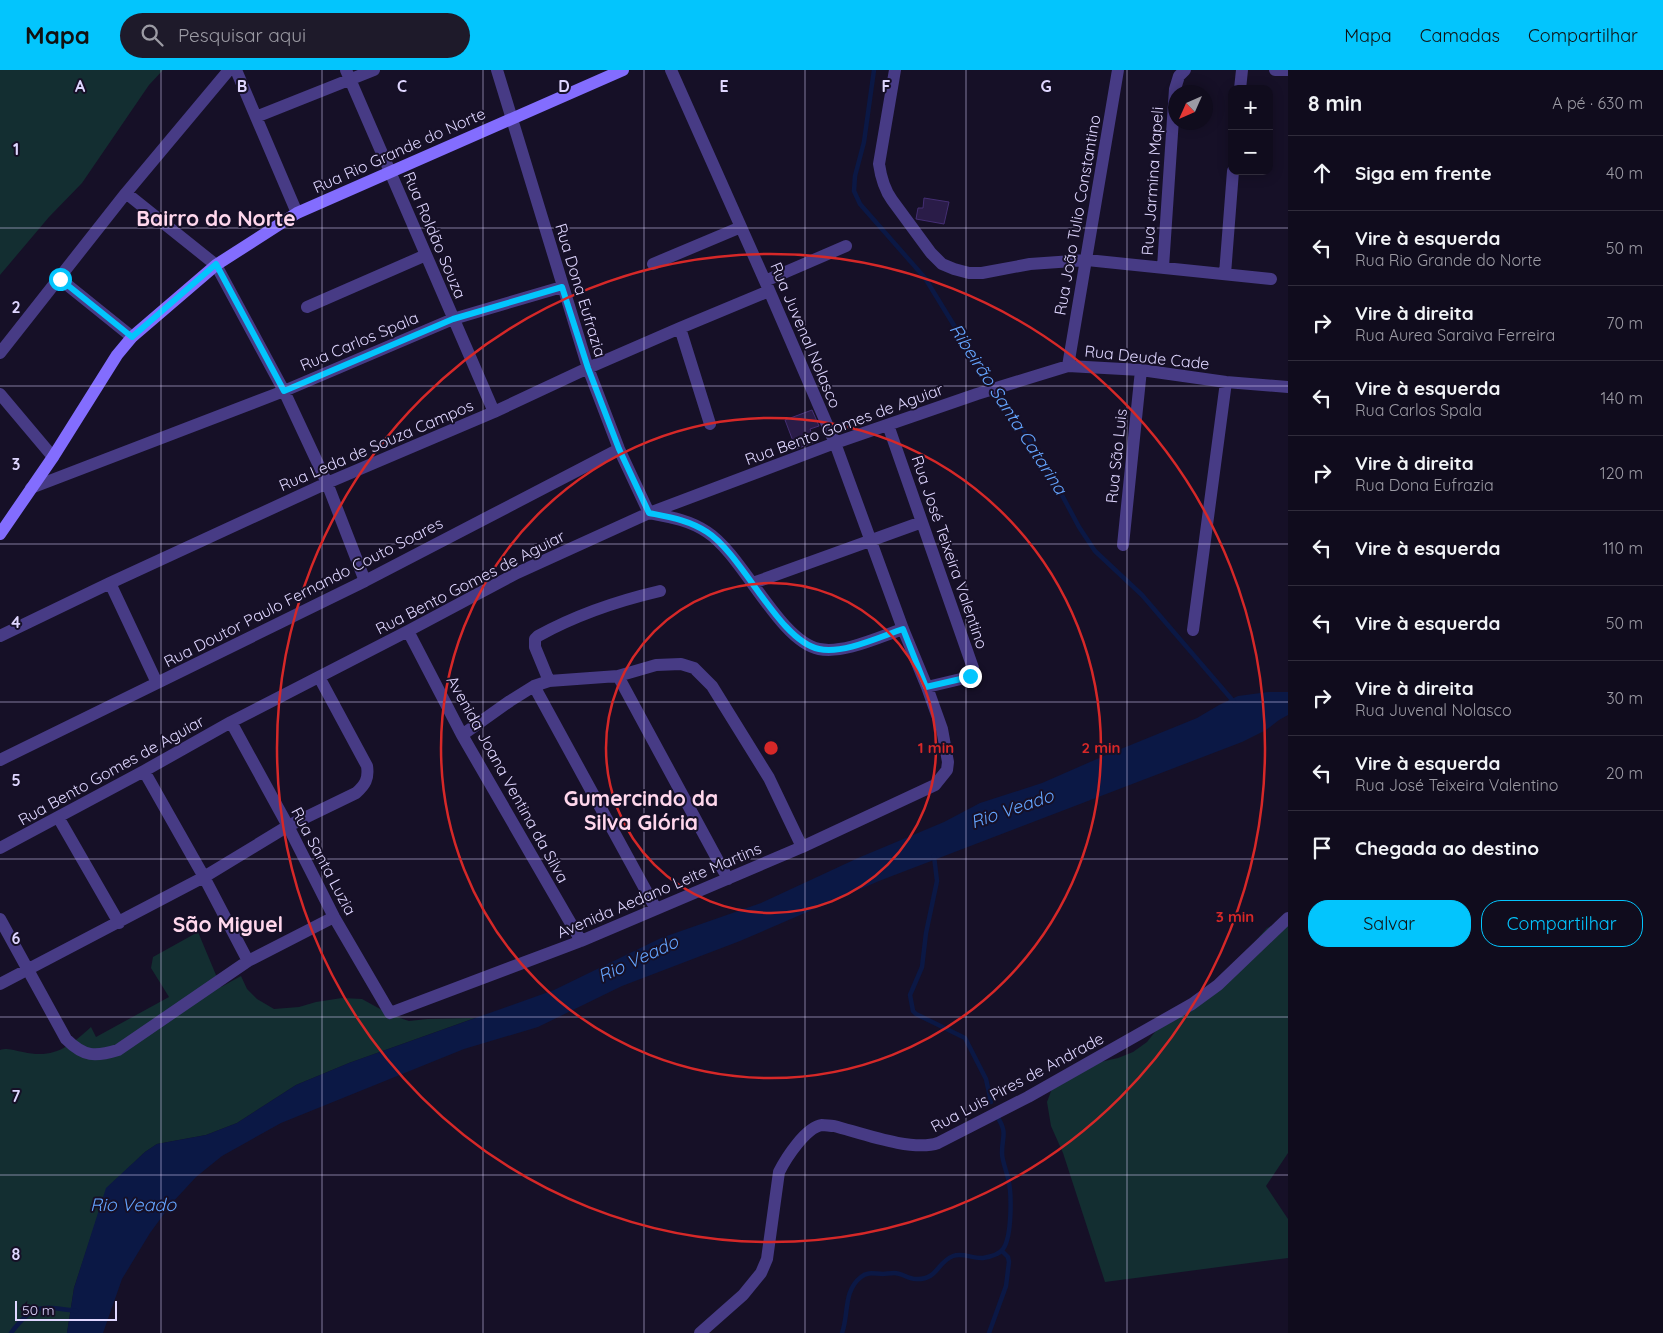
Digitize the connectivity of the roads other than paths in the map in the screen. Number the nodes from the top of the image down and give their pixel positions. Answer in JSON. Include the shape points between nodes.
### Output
{"nodes":[{"id":1,"x":229,"y":70,"type":"edge"},
{"id":2,"x":236,"y":70,"type":"edge"},
{"id":3,"x":374,"y":70,"type":"edge"},
{"id":4,"x":497,"y":70,"type":"edge"},
{"id":5,"x":623,"y":70,"type":"edge"},
{"id":6,"x":671,"y":70,"type":"edge"},
{"id":7,"x":896,"y":70,"type":"edge"},
{"id":8,"x":1118,"y":70,"type":"edge"},
{"id":9,"x":1185,"y":70,"type":"edge"},
{"id":10,"x":1242,"y":70,"type":"edge"},
{"id":11,"x":1275,"y":70,"type":"edge"},
{"id":12,"x":1288,"y":70,"type":"edge"},
{"id":13,"x":348,"y":75,"type":"edge"},
{"id":14,"x":1240,"y":85,"type":"edge"},
{"id":15,"x":256,"y":117,"type":"junction"},
{"id":16,"x":512,"y":118,"type":"junction"},
{"id":17,"x":391,"y":172,"type":"junction"},
{"id":18,"x":1233,"y":175,"type":"edge"},
{"id":19,"x":126,"y":194,"type":"junction"},
{"id":20,"x":296,"y":213,"type":"junction"},
{"id":21,"x":741,"y":227,"type":"junction"},
{"id":22,"x":846,"y":246,"type":"dead end"},
{"id":23,"x":426,"y":255,"type":"junction"},
{"id":24,"x":1087,"y":260,"type":"junction"},
{"id":25,"x":216,"y":264,"type":"junction"},
{"id":26,"x":653,"y":264,"type":"dead end"},
{"id":27,"x":1163,"y":267,"type":"junction"},
{"id":28,"x":1225,"y":274,"type":"junction"},
{"id":29,"x":60,"y":279,"type":"junction"},
{"id":30,"x":1271,"y":279,"type":"dead end"},
{"id":31,"x":767,"y":286,"type":"junction"},
{"id":32,"x":562,"y":287,"type":"junction"},
{"id":33,"x":307,"y":307,"type":"dead end"},
{"id":34,"x":453,"y":319,"type":"junction"},
{"id":35,"x":680,"y":328,"type":"junction"},
{"id":36,"x":132,"y":337,"type":"junction"},
{"id":37,"x":0,"y":353,"type":"edge"},
{"id":38,"x":1068,"y":366,"type":"junction"},
{"id":39,"x":588,"y":368,"type":"junction"},
{"id":40,"x":1142,"y":370,"type":"junction"},
{"id":41,"x":1226,"y":382,"type":"junction"},
{"id":42,"x":1288,"y":387,"type":"edge"},
{"id":43,"x":284,"y":391,"type":"junction"},
{"id":44,"x":0,"y":394,"type":"edge"},
{"id":45,"x":977,"y":394,"type":"joint"},
{"id":46,"x":494,"y":412,"type":"junction"},
{"id":47,"x":710,"y":424,"type":"dead end"},
{"id":48,"x":888,"y":425,"type":"junction"},
{"id":49,"x":835,"y":443,"type":"junction"},
{"id":50,"x":619,"y":449,"type":"junction"},
{"id":51,"x":53,"y":457,"type":"junction"},
{"id":52,"x":327,"y":483,"type":"junction"},
{"id":53,"x":32,"y":488,"type":"junction"},
{"id":54,"x":649,"y":513,"type":"junction"},
{"id":55,"x":922,"y":522,"type":"junction"},
{"id":56,"x":0,"y":534,"type":"edge"},
{"id":57,"x":870,"y":540,"type":"junction"},
{"id":58,"x":1123,"y":545,"type":"dead end"},
{"id":59,"x":365,"y":581,"type":"junction"},
{"id":60,"x":110,"y":582,"type":"junction"},
{"id":61,"x":753,"y":583,"type":"junction"},
{"id":62,"x":660,"y":591,"type":"dead end"},
{"id":63,"x":903,"y":629,"type":"junction"},
{"id":64,"x":1193,"y":630,"type":"dead end"},
{"id":65,"x":408,"y":631,"type":"junction"},
{"id":66,"x":0,"y":636,"type":"edge"},
{"id":67,"x":618,"y":676,"type":"junction"},
{"id":68,"x":319,"y":677,"type":"junction"},
{"id":69,"x":550,"y":681,"type":"junction"},
{"id":70,"x":157,"y":684,"type":"junction"},
{"id":71,"x":534,"y":686,"type":"junction"},
{"id":72,"x":926,"y":687,"type":"junction"},
{"id":73,"x":231,"y":722,"type":"junction"},
{"id":74,"x":462,"y":735,"type":"junction"},
{"id":75,"x":0,"y":760,"type":"edge"},
{"id":76,"x":144,"y":771,"type":"junction"},
{"id":77,"x":935,"y":785,"type":"joint"},
{"id":78,"x":58,"y":817,"type":"junction"},
{"id":79,"x":288,"y":826,"type":"junction"},
{"id":80,"x":802,"y":847,"type":"junction"},
{"id":81,"x":0,"y":848,"type":"edge"},
{"id":82,"x":204,"y":877,"type":"junction"},
{"id":83,"x":728,"y":878,"type":"junction"},
{"id":84,"x":656,"y":909,"type":"junction"},
{"id":85,"x":334,"y":917,"type":"junction"},
{"id":86,"x":1288,"y":918,"type":"edge"},
{"id":87,"x":0,"y":919,"type":"edge"},
{"id":88,"x":119,"y":923,"type":"junction"},
{"id":89,"x":581,"y":941,"type":"junction"},
{"id":90,"x":248,"y":961,"type":"junction"},
{"id":91,"x":28,"y":970,"type":"junction"},
{"id":92,"x":0,"y":984,"type":"edge"},
{"id":93,"x":390,"y":1013,"type":"joint"},
{"id":94,"x":700,"y":1333,"type":"edge"}],
"edges":[{"from":1,"to":19,"type":"street"},
{"from":2,"to":15,"type":"street"},
{"from":3,"to":13,"type":"street"},
{"from":4,"to":16,"type":"street","name":"Rua Dona Eufrazia"},
{"from":5,"to":16,"type":"main road","name":"Rua Rio Grande do Norte"},
{"from":6,"to":21,"type":"street","name":"Rua Juvenal Nolasco"},
{"from":7,"to":24,"type":"street","via":[[879,164],[881,178],[892,200],[942,264],[982,273],[1030,264]]},
{"from":8,"to":24,"type":"street","name":"Rua João Tulio Constantino"},
{"from":9,"to":27,"type":"street","name":"Rua Jarmina Mapeli","via":[[1179,76],[1175,89]]},
{"from":10,"to":14,"type":"street"},
{"from":11,"to":12,"type":"street"},
{"from":13,"to":15,"type":"street"},
{"from":13,"to":17,"type":"street","name":"Rua Roldão Souza"},
{"from":15,"to":20,"type":"street"},
{"from":16,"to":17,"type":"main road","name":"Rua Rio Grande do Norte"},
{"from":16,"to":32,"type":"street","name":"Rua Dona Eufrazia"},
{"from":17,"to":20,"type":"main road","name":"Rua Rio Grande do Norte"},
{"from":17,"to":23,"type":"street","name":"Rua Roldão Souza"},
{"from":18,"to":28,"type":"street"},
{"from":19,"to":25,"type":"street"},
{"from":19,"to":29,"type":"street"},
{"from":20,"to":25,"type":"main road","name":"Rua Rio Grande do Norte"},
{"from":21,"to":26,"type":"street"},
{"from":21,"to":31,"type":"street","name":"Rua Juvenal Nolasco"},
{"from":22,"to":31,"type":"street","name":"Rua Leda de Souza Campos"},
{"from":23,"to":33,"type":"street"},
{"from":23,"to":34,"type":"street","name":"Rua Roldão Souza"},
{"from":24,"to":27,"type":"street"},
{"from":24,"to":38,"type":"street","name":"Rua João Tulio Constantino"},
{"from":25,"to":36,"type":"main road","name":"Rua Rio Grande do Norte"},
{"from":25,"to":43,"type":"street"},
{"from":27,"to":28,"type":"street"},
{"from":28,"to":30,"type":"street"},
{"from":29,"to":36,"type":"street"},
{"from":29,"to":37,"type":"street"},
{"from":31,"to":35,"type":"street","name":"Rua Leda de Souza Campos"},
{"from":31,"to":49,"type":"street","name":"Rua Juvenal Nolasco"},
{"from":32,"to":34,"type":"street","name":"Rua Carlos Spala"},
{"from":32,"to":39,"type":"street","name":"Rua Dona Eufrazia"},
{"from":34,"to":43,"type":"street","name":"Rua Carlos Spala"},
{"from":34,"to":46,"type":"street","name":"Rua Roldão Souza"},
{"from":35,"to":39,"type":"street","name":"Rua Leda de Souza Campos"},
{"from":35,"to":47,"type":"street"},
{"from":36,"to":51,"type":"main road","name":"Rua Rio Grande do Norte"},
{"from":38,"to":40,"type":"street","name":"Rua Deude Cade"},
{"from":38,"to":45,"type":"street","name":"Rua Deude Cade"},
{"from":39,"to":46,"type":"street","name":"Rua Leda de Souza Campos"},
{"from":39,"to":50,"type":"street","name":"Rua Dona Eufrazia"},
{"from":40,"to":41,"type":"street","name":"Rua Deude Cade"},
{"from":40,"to":58,"type":"street","name":"Rua São Luis"},
{"from":41,"to":42,"type":"street","name":"Rua Deude Cade"},
{"from":41,"to":64,"type":"street"},
{"from":43,"to":52,"type":"street"},
{"from":43,"to":53,"type":"street","name":"Rua Carlos Spala"},
{"from":44,"to":51,"type":"street"},
{"from":45,"to":48,"type":"street","name":"Rua Bento Gomes de Aguiar"},
{"from":46,"to":52,"type":"street","name":"Rua Leda de Souza Campos"},
{"from":48,"to":49,"type":"street","name":"Rua Bento Gomes de Aguiar"},
{"from":48,"to":55,"type":"street","name":"Rua José Teixeira Valentino"},
{"from":49,"to":54,"type":"street","name":"Rua Bento Gomes de Aguiar"},
{"from":49,"to":57,"type":"street","name":"Rua Juvenal Nolasco"},
{"from":50,"to":54,"type":"street","name":"Rua Dona Eufrazia"},
{"from":50,"to":59,"type":"street","name":"Rua Doutor Paulo Fernando Couto Soares"},
{"from":51,"to":53,"type":"main road","name":"Rua Rio Grande do Norte"},
{"from":52,"to":59,"type":"street"},
{"from":52,"to":60,"type":"street","name":"Rua Leda de Souza Campos"},
{"from":53,"to":56,"type":"main road","name":"Rua Rio Grande do Norte"},
{"from":54,"to":61,"type":"street","via":[[689,522],[708,533]]},
{"from":54,"to":65,"type":"street","name":"Rua Bento Gomes de Aguiar","via":[[517,573]]},
{"from":55,"to":57,"type":"street"},
{"from":55,"to":72,"type":"street","name":"Rua José Teixeira Valentino","via":[[973,668],[970,676]]},
{"from":57,"to":61,"type":"street"},
{"from":57,"to":63,"type":"street","name":"Rua Juvenal Nolasco"},
{"from":59,"to":70,"type":"street","name":"Rua Doutor Paulo Fernando Couto Soares"},
{"from":60,"to":66,"type":"street","name":"Rua Leda de Souza Campos"},
{"from":60,"to":70,"type":"street"},
{"from":61,"to":63,"type":"street","via":[[780,620],[799,639],[818,649],[838,650]]},
{"from":62,"to":69,"type":"street","via":[[601,607],[534,639]]},
{"from":63,"to":72,"type":"street","name":"Rua Juvenal Nolasco"},
{"from":65,"to":68,"type":"street","name":"Rua Bento Gomes de Aguiar"},
{"from":65,"to":74,"type":"street","name":"Avenida Joana Ventina da Silva"},
{"from":67,"to":69,"type":"street"},
{"from":67,"to":80,"type":"street","via":[[668,663],[694,668],[704,677],[769,778]]},
{"from":67,"to":83,"type":"street"},
{"from":68,"to":73,"type":"street","name":"Rua Bento Gomes de Aguiar"},
{"from":68,"to":79,"type":"street","via":[[368,773],[356,793]]},
{"from":69,"to":71,"type":"street"},
{"from":70,"to":75,"type":"street","name":"Rua Doutor Paulo Fernando Couto Soares"},
{"from":71,"to":74,"type":"street"},
{"from":71,"to":84,"type":"street"},
{"from":72,"to":77,"type":"street","name":"Rua Juvenal Nolasco","via":[[942,729],[948,762],[947,770]]},
{"from":73,"to":76,"type":"street","name":"Rua Bento Gomes de Aguiar"},
{"from":73,"to":79,"type":"street","name":"Rua Santa Luzia"},
{"from":74,"to":89,"type":"street","name":"Avenida Joana Ventina da Silva"},
{"from":76,"to":78,"type":"street","name":"Rua Bento Gomes de Aguiar"},
{"from":76,"to":82,"type":"street"},
{"from":77,"to":80,"type":"street","name":"Avenida Aedano Leite Martins"},
{"from":78,"to":81,"type":"street","name":"Rua Bento Gomes de Aguiar"},
{"from":78,"to":88,"type":"street"},
{"from":79,"to":82,"type":"street"},
{"from":79,"to":85,"type":"street","name":"Rua Santa Luzia"},
{"from":80,"to":83,"type":"street","name":"Avenida Aedano Leite Martins"},
{"from":82,"to":88,"type":"street"},
{"from":82,"to":90,"type":"street"},
{"from":83,"to":84,"type":"street","name":"Avenida Aedano Leite Martins"},
{"from":84,"to":89,"type":"street","name":"Avenida Aedano Leite Martins"},
{"from":85,"to":90,"type":"street"},
{"from":85,"to":93,"type":"street","name":"Rua Santa Luzia"},
{"from":86,"to":94,"type":"street","name":"Rua Luis Pires de Andrade","via":[[1218,985],[1192,1004],[1028,1097],[938,1143],[914,1146],[834,1126],[822,1125],[812,1129],[779,1172],[767,1258],[761,1273],[743,1295]]},
{"from":87,"to":91,"type":"street"},
{"from":88,"to":91,"type":"street"},
{"from":89,"to":93,"type":"street","name":"Avenida Aedano Leite Martins"},
{"from":90,"to":91,"type":"street","via":[[118,1050],[102,1054],[76,1049],[66,1039]]},
{"from":91,"to":92,"type":"street"}]}
